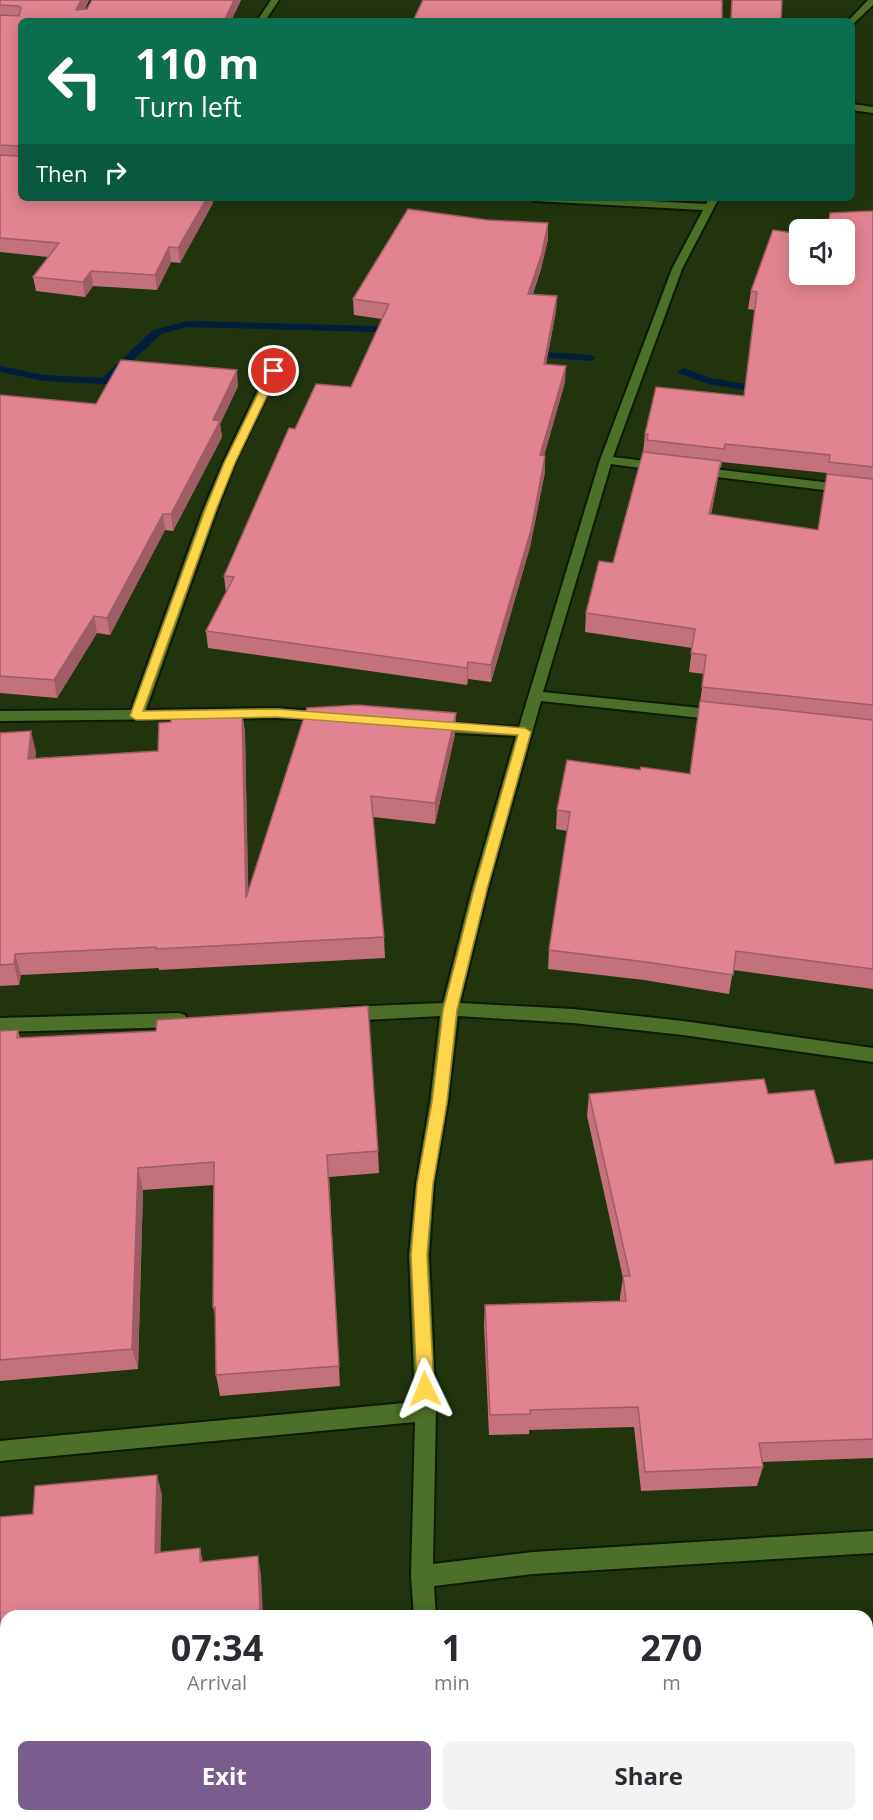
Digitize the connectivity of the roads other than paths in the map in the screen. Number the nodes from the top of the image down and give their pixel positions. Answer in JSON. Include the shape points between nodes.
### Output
{"nodes":[{"id":1,"x":275,"y":0,"type":"edge"},
{"id":2,"x":873,"y":0,"type":"edge"},
{"id":3,"x":263,"y":18,"type":"edge"},
{"id":4,"x":855,"y":19,"type":"edge"},
{"id":5,"x":855,"y":107,"type":"edge"},
{"id":6,"x":873,"y":110,"type":"edge"},
{"id":7,"x":641,"y":201,"type":"edge"},
{"id":8,"x":711,"y":203,"type":"edge"},
{"id":9,"x":280,"y":356,"type":"dead end"},
{"id":10,"x":606,"y":460,"type":"junction"},
{"id":11,"x":873,"y":492,"type":"edge"},
{"id":12,"x":535,"y":696,"type":"junction"},
{"id":13,"x":0,"y":716,"type":"edge"},
{"id":14,"x":136,"y":716,"type":"junction"},
{"id":15,"x":735,"y":717,"type":"edge"},
{"id":16,"x":346,"y":719,"type":"edge"},
{"id":17,"x":417,"y":725,"type":"edge"},
{"id":18,"x":525,"y":732,"type":"junction"},
{"id":19,"x":450,"y":1010,"type":"junction"},
{"id":20,"x":331,"y":1014,"type":"edge"},
{"id":21,"x":199,"y":1020,"type":"edge"},
{"id":22,"x":0,"y":1025,"type":"edge"},
{"id":23,"x":873,"y":1055,"type":"edge"},
{"id":24,"x":426,"y":1411,"type":"junction"},
{"id":25,"x":0,"y":1450,"type":"edge"},
{"id":26,"x":873,"y":1542,"type":"edge"},
{"id":27,"x":422,"y":1575,"type":"junction"},
{"id":28,"x":425,"y":1610,"type":"edge"}],
"edges":[{"from":1,"to":3,"type":"street"},
{"from":2,"to":4,"type":"street"},
{"from":5,"to":6,"type":"street"},
{"from":7,"to":8,"type":"street"},
{"from":8,"to":10,"type":"street","via":[[677,269]]},
{"from":9,"to":14,"type":"street","via":[[218,491]]},
{"from":10,"to":11,"type":"street"},
{"from":10,"to":12,"type":"street"},
{"from":12,"to":15,"type":"street"},
{"from":12,"to":18,"type":"street"},
{"from":13,"to":14,"type":"street"},
{"from":14,"to":16,"type":"street","via":[[276,713]]},
{"from":17,"to":18,"type":"street"},
{"from":18,"to":19,"type":"street"},
{"from":19,"to":20,"type":"street"},
{"from":19,"to":23,"type":"street","via":[[573,1016]]},
{"from":19,"to":24,"type":"street","via":[[419,1255]]},
{"from":21,"to":22,"type":"street"},
{"from":24,"to":25,"type":"street"},
{"from":24,"to":27,"type":"street"},
{"from":26,"to":27,"type":"street","via":[[533,1563]]},
{"from":27,"to":28,"type":"street"}]}
